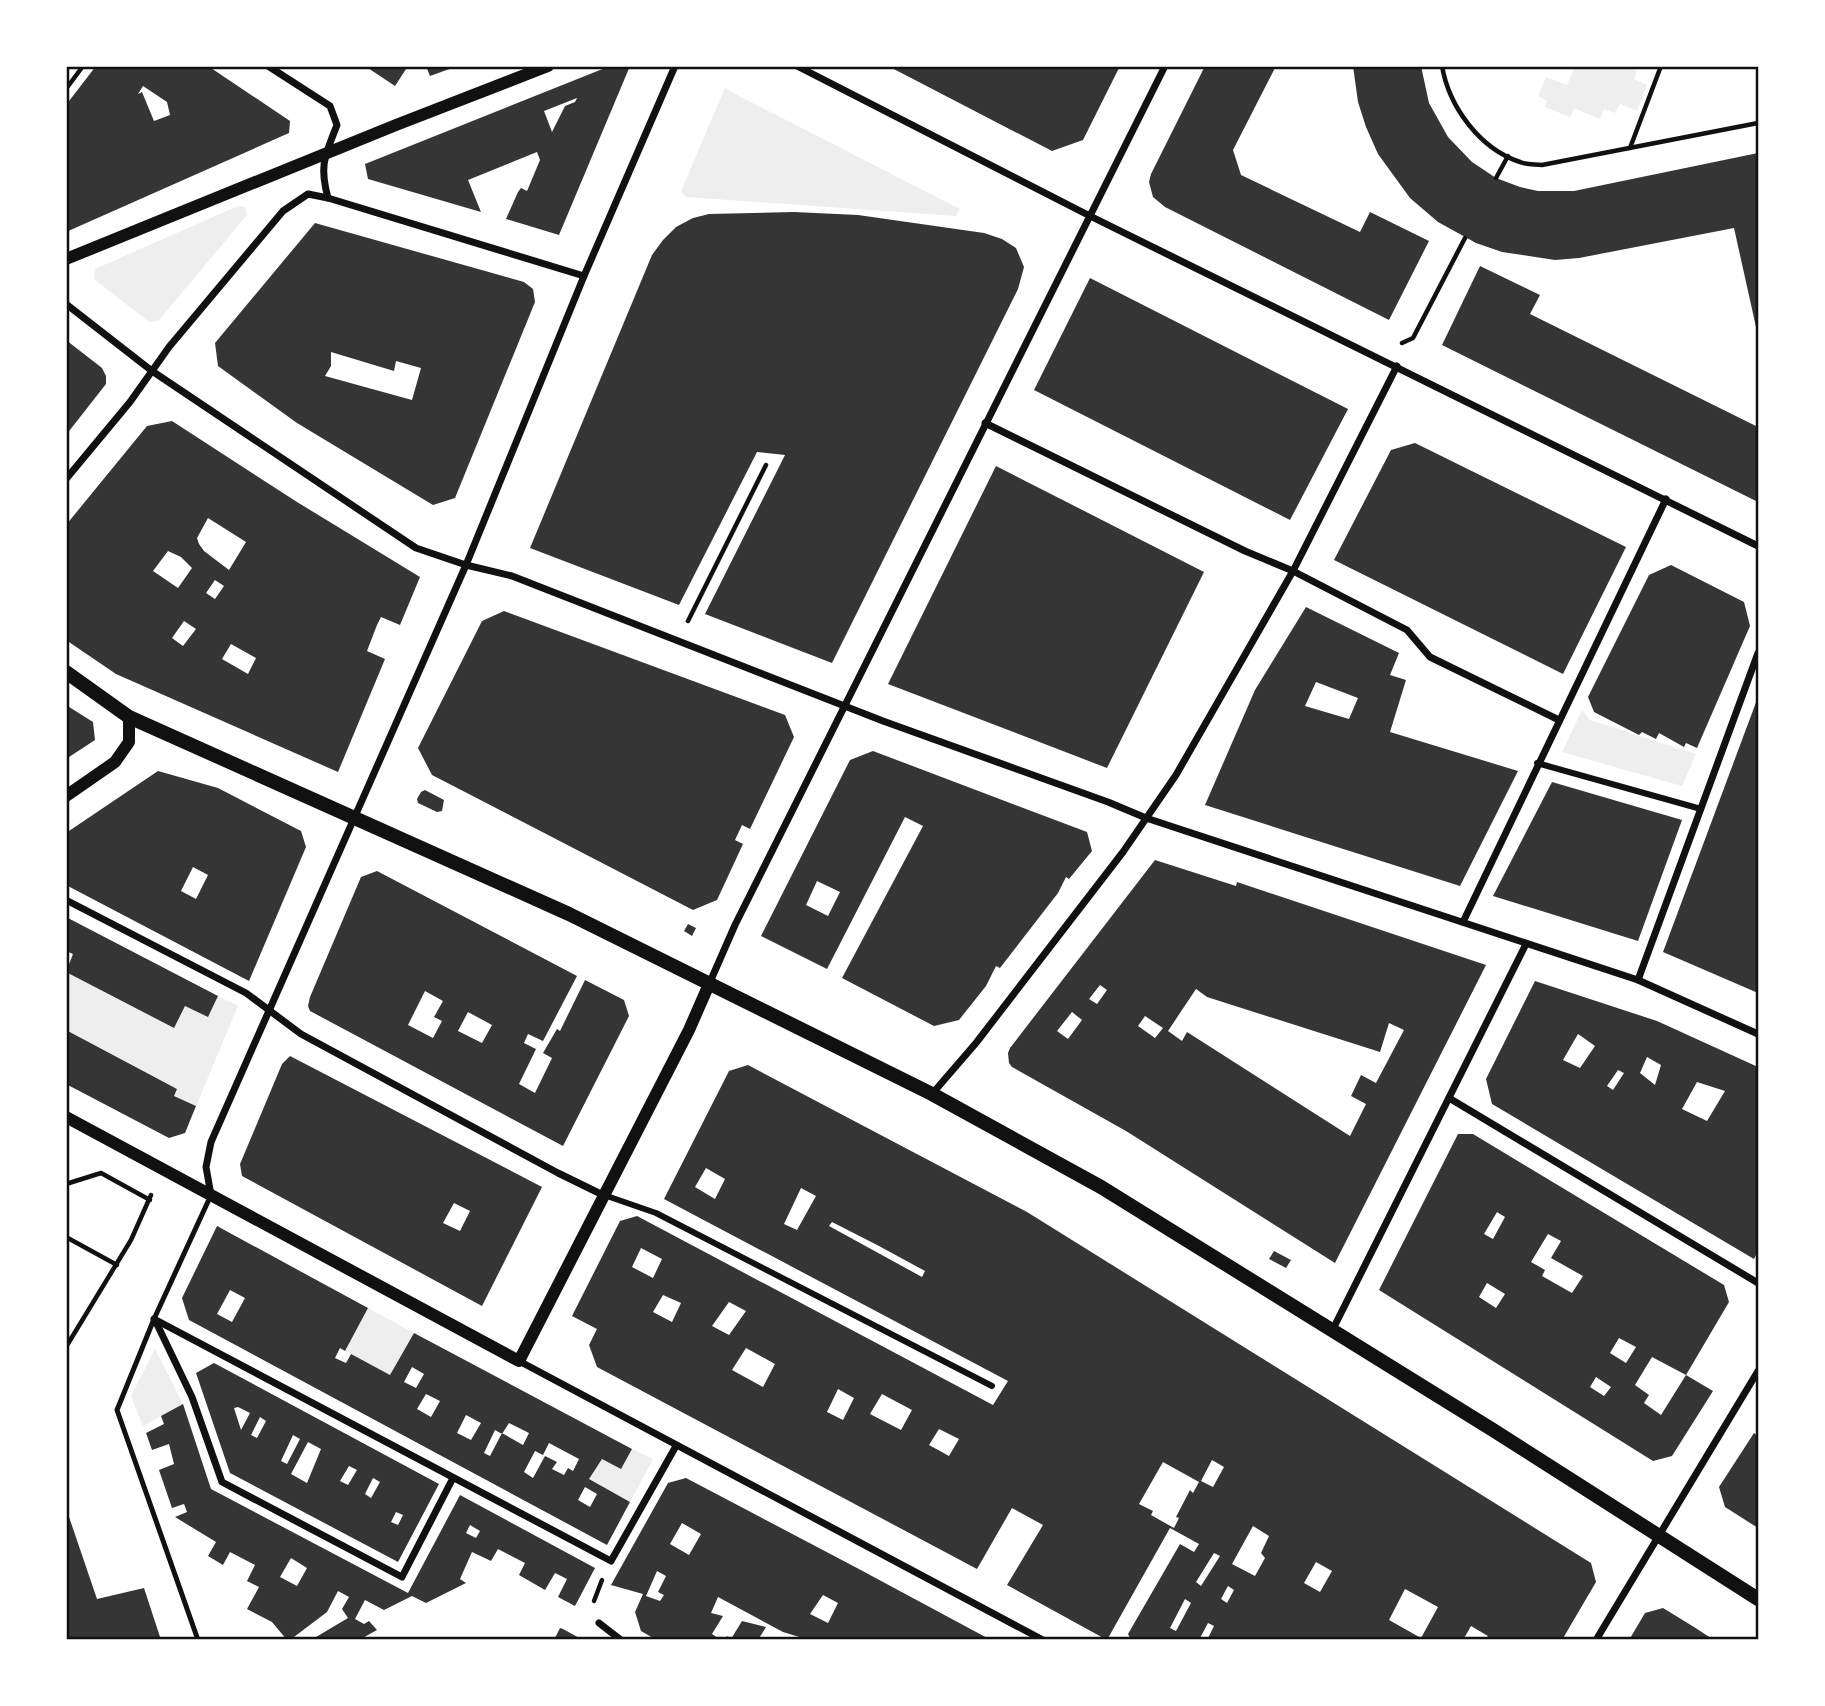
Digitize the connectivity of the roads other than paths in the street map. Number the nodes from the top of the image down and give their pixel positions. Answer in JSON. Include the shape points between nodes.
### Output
{"nodes":[{"id":1,"x":268,"y":66,"type":"edge"},
{"id":2,"x":548,"y":66,"type":"edge"},
{"id":3,"x":675,"y":66,"type":"edge"},
{"id":4,"x":797,"y":66,"type":"edge"},
{"id":5,"x":1165,"y":66,"type":"edge"},
{"id":6,"x":325,"y":155,"type":"junction"},
{"id":7,"x":328,"y":198,"type":"junction"},
{"id":8,"x":1090,"y":216,"type":"junction"},
{"id":9,"x":66,"y":259,"type":"edge"},
{"id":10,"x":584,"y":276,"type":"junction"},
{"id":11,"x":66,"y":304,"type":"edge"},
{"id":12,"x":1397,"y":366,"type":"junction"},
{"id":13,"x":152,"y":371,"type":"junction"},
{"id":14,"x":985,"y":423,"type":"junction"},
{"id":15,"x":66,"y":479,"type":"edge"},
{"id":16,"x":1666,"y":499,"type":"junction"},
{"id":17,"x":1759,"y":546,"type":"edge"},
{"id":18,"x":466,"y":565,"type":"junction"},
{"id":19,"x":1293,"y":571,"type":"junction"},
{"id":20,"x":1759,"y":653,"type":"edge"},
{"id":21,"x":66,"y":672,"type":"edge"},
{"id":22,"x":845,"y":706,"type":"junction"},
{"id":23,"x":129,"y":717,"type":"junction"},
{"id":24,"x":1559,"y":720,"type":"junction"},
{"id":25,"x":1537,"y":763,"type":"junction"},
{"id":26,"x":66,"y":796,"type":"edge"},
{"id":27,"x":1701,"y":809,"type":"junction"},
{"id":28,"x":354,"y":817,"type":"junction"},
{"id":29,"x":1146,"y":818,"type":"junction"},
{"id":30,"x":66,"y":900,"type":"edge"},
{"id":31,"x":1463,"y":922,"type":"junction"},
{"id":32,"x":1526,"y":944,"type":"junction"},
{"id":33,"x":1638,"y":980,"type":"junction"},
{"id":34,"x":710,"y":982,"type":"junction"},
{"id":35,"x":270,"y":1011,"type":"junction"},
{"id":36,"x":1759,"y":1034,"type":"edge"},
{"id":37,"x":932,"y":1094,"type":"junction"},
{"id":38,"x":1449,"y":1098,"type":"junction"},
{"id":39,"x":66,"y":1117,"type":"edge"},
{"id":40,"x":211,"y":1195,"type":"junction"},
{"id":41,"x":603,"y":1195,"type":"junction"},
{"id":42,"x":1759,"y":1283,"type":"edge"},
{"id":43,"x":154,"y":1320,"type":"junction"},
{"id":44,"x":1332,"y":1331,"type":"junction"},
{"id":45,"x":519,"y":1361,"type":"junction"},
{"id":46,"x":1759,"y":1371,"type":"edge"},
{"id":47,"x":992,"y":1386,"type":"dead end"},
{"id":48,"x":676,"y":1446,"type":"junction"},
{"id":49,"x":453,"y":1478,"type":"junction"},
{"id":50,"x":1657,"y":1535,"type":"junction"},
{"id":51,"x":1759,"y":1599,"type":"edge"},
{"id":52,"x":599,"y":1623,"type":"road end"},
{"id":53,"x":198,"y":1640,"type":"edge"},
{"id":54,"x":621,"y":1640,"type":"edge"},
{"id":55,"x":1043,"y":1640,"type":"edge"},
{"id":56,"x":1596,"y":1640,"type":"edge"}],
"edges":[{"from":1,"to":6,"type":"street","via":[[330,106],[337,125]]},
{"from":2,"to":6,"type":"street"},
{"from":3,"to":10,"type":"street"},
{"from":4,"to":8,"type":"street"},
{"from":5,"to":8,"type":"street"},
{"from":6,"to":7,"type":"street","via":[[322,176]]},
{"from":6,"to":9,"type":"street"},
{"from":7,"to":10,"type":"street"},
{"from":7,"to":13,"type":"street","via":[[308,194],[283,211]]},
{"from":8,"to":12,"type":"street"},
{"from":8,"to":14,"type":"street"},
{"from":10,"to":18,"type":"street"},
{"from":11,"to":13,"type":"street"},
{"from":12,"to":16,"type":"street"},
{"from":12,"to":19,"type":"street"},
{"from":13,"to":15,"type":"street"},
{"from":13,"to":18,"type":"street","via":[[416,548]]},
{"from":14,"to":19,"type":"street"},
{"from":14,"to":22,"type":"street"},
{"from":16,"to":17,"type":"street"},
{"from":16,"to":24,"type":"street"},
{"from":18,"to":22,"type":"street","via":[[512,576]]},
{"from":18,"to":28,"type":"street"},
{"from":19,"to":24,"type":"street","via":[[1407,631],[1430,657]]},
{"from":19,"to":29,"type":"street","via":[[1176,775]]},
{"from":20,"to":27,"type":"street"},
{"from":21,"to":23,"type":"main road"},
{"from":22,"to":29,"type":"street"},
{"from":22,"to":34,"type":"street"},
{"from":23,"to":26,"type":"street","via":[[129,742],[116,762]]},
{"from":23,"to":28,"type":"main road"},
{"from":24,"to":25,"type":"street"},
{"from":25,"to":27,"type":"street"},
{"from":25,"to":31,"type":"street"},
{"from":27,"to":33,"type":"street"},
{"from":28,"to":34,"type":"main road"},
{"from":28,"to":35,"type":"street"},
{"from":29,"to":31,"type":"street"},
{"from":29,"to":37,"type":"street","via":[[976,1043]]},
{"from":30,"to":35,"type":"street","via":[[246,993]]},
{"from":31,"to":32,"type":"street"},
{"from":32,"to":33,"type":"street"},
{"from":32,"to":38,"type":"street"},
{"from":33,"to":36,"type":"street"},
{"from":34,"to":37,"type":"main road"},
{"from":34,"to":41,"type":"street"},
{"from":35,"to":40,"type":"street","via":[[211,1142],[206,1167]]},
{"from":35,"to":41,"type":"street","via":[[301,1034]]},
{"from":37,"to":44,"type":"main road","via":[[1101,1187]]},
{"from":38,"to":42,"type":"street"},
{"from":38,"to":44,"type":"street"},
{"from":39,"to":40,"type":"street"},
{"from":40,"to":43,"type":"lane"},
{"from":40,"to":45,"type":"street"},
{"from":41,"to":45,"type":"street"},
{"from":41,"to":47,"type":"street","via":[[656,1213]]},
{"from":43,"to":49,"type":"street"},
{"from":43,"to":49,"type":"street","via":[[192,1397],[222,1482],[402,1577]]},
{"from":43,"to":53,"type":"lane","via":[[117,1410]]},
{"from":44,"to":50,"type":"main road"},
{"from":45,"to":48,"type":"street"},
{"from":46,"to":50,"type":"street"},
{"from":48,"to":49,"type":"street","via":[[611,1560]]},
{"from":48,"to":55,"type":"street"},
{"from":50,"to":51,"type":"main road"},
{"from":50,"to":56,"type":"street"},
{"from":52,"to":54,"type":"street"}]}
